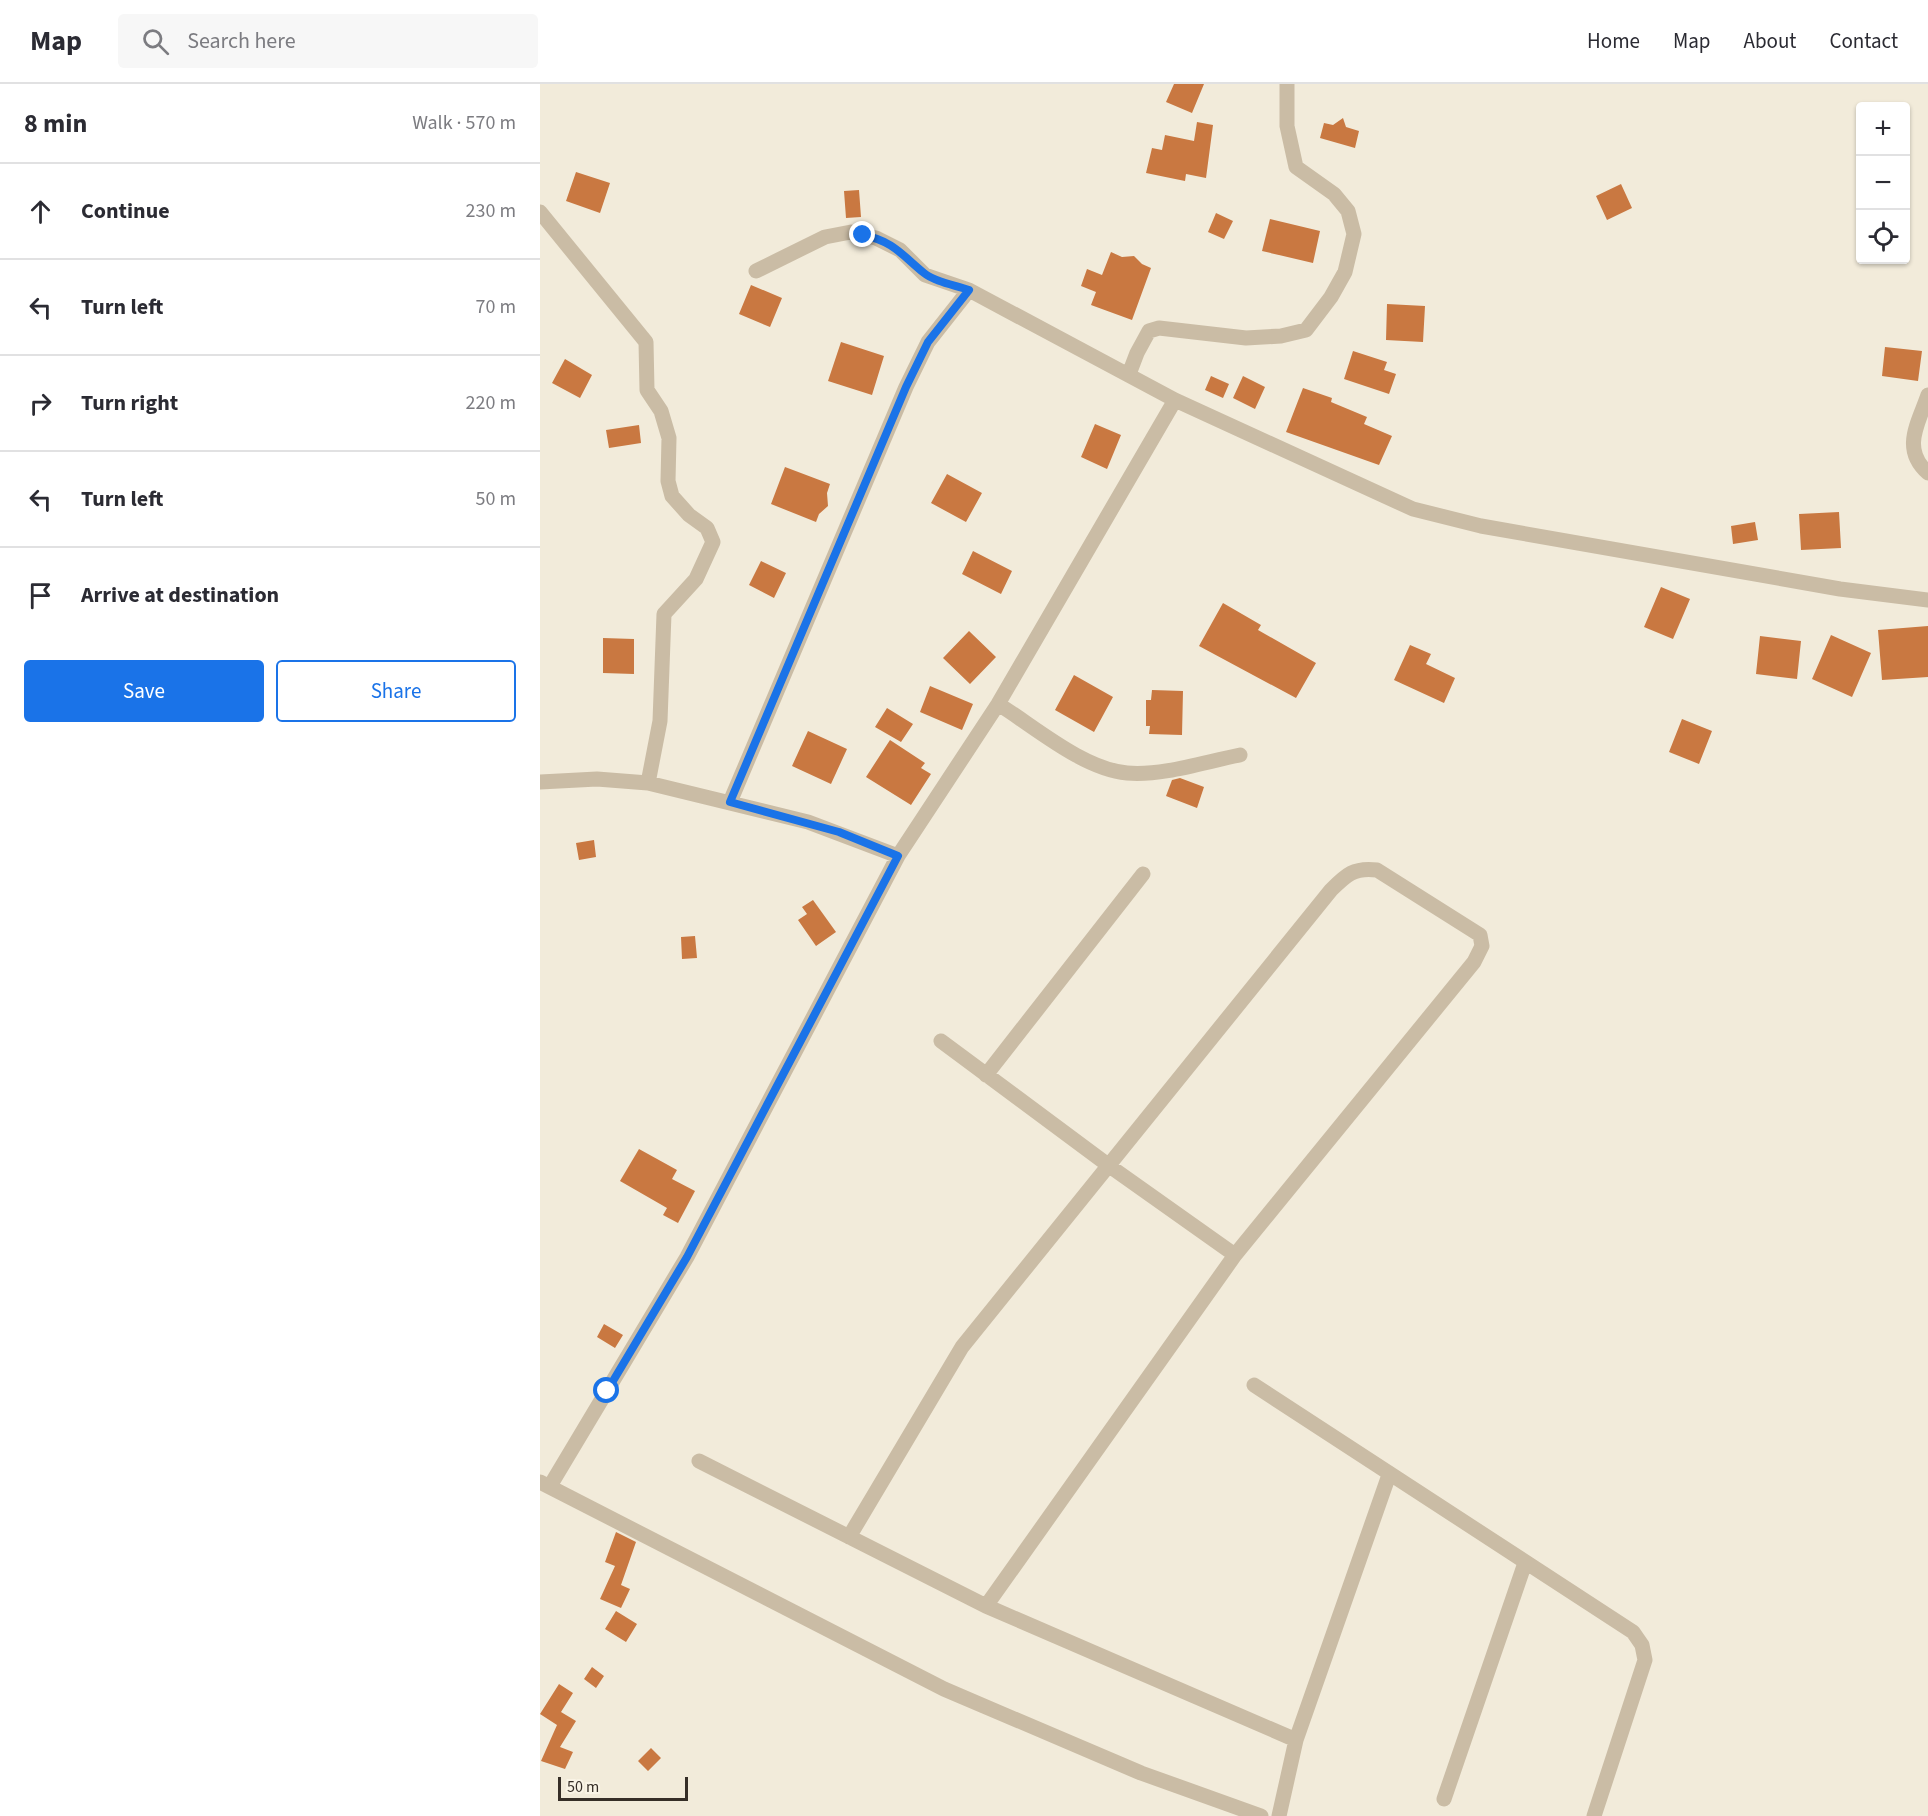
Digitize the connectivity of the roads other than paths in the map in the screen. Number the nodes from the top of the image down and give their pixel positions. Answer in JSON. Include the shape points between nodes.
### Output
{"nodes":[{"id":1,"x":1287,"y":84,"type":"edge"},
{"id":2,"x":540,"y":212,"type":"edge"},
{"id":3,"x":756,"y":271,"type":"dead end"},
{"id":4,"x":969,"y":290,"type":"junction"},
{"id":5,"x":1129,"y":374,"type":"junction"},
{"id":6,"x":1928,"y":395,"type":"edge"},
{"id":7,"x":1175,"y":400,"type":"junction"},
{"id":8,"x":1928,"y":473,"type":"edge"},
{"id":9,"x":1928,"y":600,"type":"edge"},
{"id":10,"x":998,"y":704,"type":"junction"},
{"id":11,"x":1240,"y":755,"type":"dead end"},
{"id":12,"x":540,"y":782,"type":"edge"},
{"id":13,"x":648,"y":783,"type":"junction"},
{"id":14,"x":730,"y":802,"type":"junction"},
{"id":15,"x":898,"y":856,"type":"junction"},
{"id":16,"x":1143,"y":874,"type":"dead end"},
{"id":17,"x":941,"y":1041,"type":"dead end"},
{"id":18,"x":986,"y":1075,"type":"junction"},
{"id":19,"x":1108,"y":1165,"type":"junction"},
{"id":20,"x":1235,"y":1255,"type":"junction"},
{"id":21,"x":1254,"y":1385,"type":"dead end"},
{"id":22,"x":699,"y":1461,"type":"dead end"},
{"id":23,"x":1389,"y":1475,"type":"junction"},
{"id":24,"x":545,"y":1484,"type":"edge"},
{"id":25,"x":849,"y":1537,"type":"junction"},
{"id":26,"x":1525,"y":1563,"type":"junction"},
{"id":27,"x":986,"y":1606,"type":"junction"},
{"id":28,"x":1296,"y":1740,"type":"junction"},
{"id":29,"x":1444,"y":1799,"type":"dead end"},
{"id":30,"x":1261,"y":1816,"type":"edge"},
{"id":31,"x":1279,"y":1816,"type":"edge"},
{"id":32,"x":1594,"y":1816,"type":"edge"}],
"edges":[{"from":1,"to":5,"type":"street","via":[[1287,126],[1296,167],[1334,194],[1348,211],[1353,234],[1345,272],[1306,330],[1246,338],[1159,328],[1149,331]]},
{"from":2,"to":13,"type":"street","via":[[646,342],[647,390],[661,411],[669,438],[668,481],[672,496],[707,528],[713,542],[696,579],[664,614],[660,721]]},
{"from":3,"to":4,"type":"street","via":[[825,237],[850,232],[876,238],[900,250],[925,274]]},
{"from":4,"to":5,"type":"street"},
{"from":4,"to":14,"type":"street","via":[[928,342],[906,387]]},
{"from":5,"to":7,"type":"street"},
{"from":6,"to":8,"type":"street","via":[[1914,434],[1913,449],[1917,464]]},
{"from":7,"to":9,"type":"street","via":[[1413,509],[1445,518],[1829,587]]},
{"from":7,"to":10,"type":"street"},
{"from":10,"to":11,"type":"street","via":[[1084,759],[1125,773],[1147,773]]},
{"from":10,"to":15,"type":"street"},
{"from":12,"to":13,"type":"street","via":[[597,779]]},
{"from":13,"to":14,"type":"street"},
{"from":14,"to":15,"type":"street","via":[[839,832]]},
{"from":15,"to":24,"type":"street","via":[[687,1257]]},
{"from":16,"to":18,"type":"street"},
{"from":17,"to":18,"type":"street"},
{"from":18,"to":19,"type":"street"},
{"from":19,"to":20,"type":"street"},
{"from":19,"to":20,"type":"street","via":[[1331,890],[1350,872],[1362,868],[1377,870],[1480,935],[1482,946],[1474,962]]},
{"from":19,"to":25,"type":"street","via":[[962,1347]]},
{"from":20,"to":27,"type":"street"},
{"from":21,"to":23,"type":"street"},
{"from":22,"to":25,"type":"street"},
{"from":23,"to":26,"type":"street"},
{"from":23,"to":28,"type":"street"},
{"from":24,"to":30,"type":"street","via":[[944,1689],[1140,1773]]},
{"from":25,"to":27,"type":"street"},
{"from":26,"to":29,"type":"street"},
{"from":26,"to":32,"type":"street","via":[[1633,1632],[1642,1645],[1645,1660]]},
{"from":27,"to":28,"type":"street"},
{"from":28,"to":31,"type":"street"}]}
